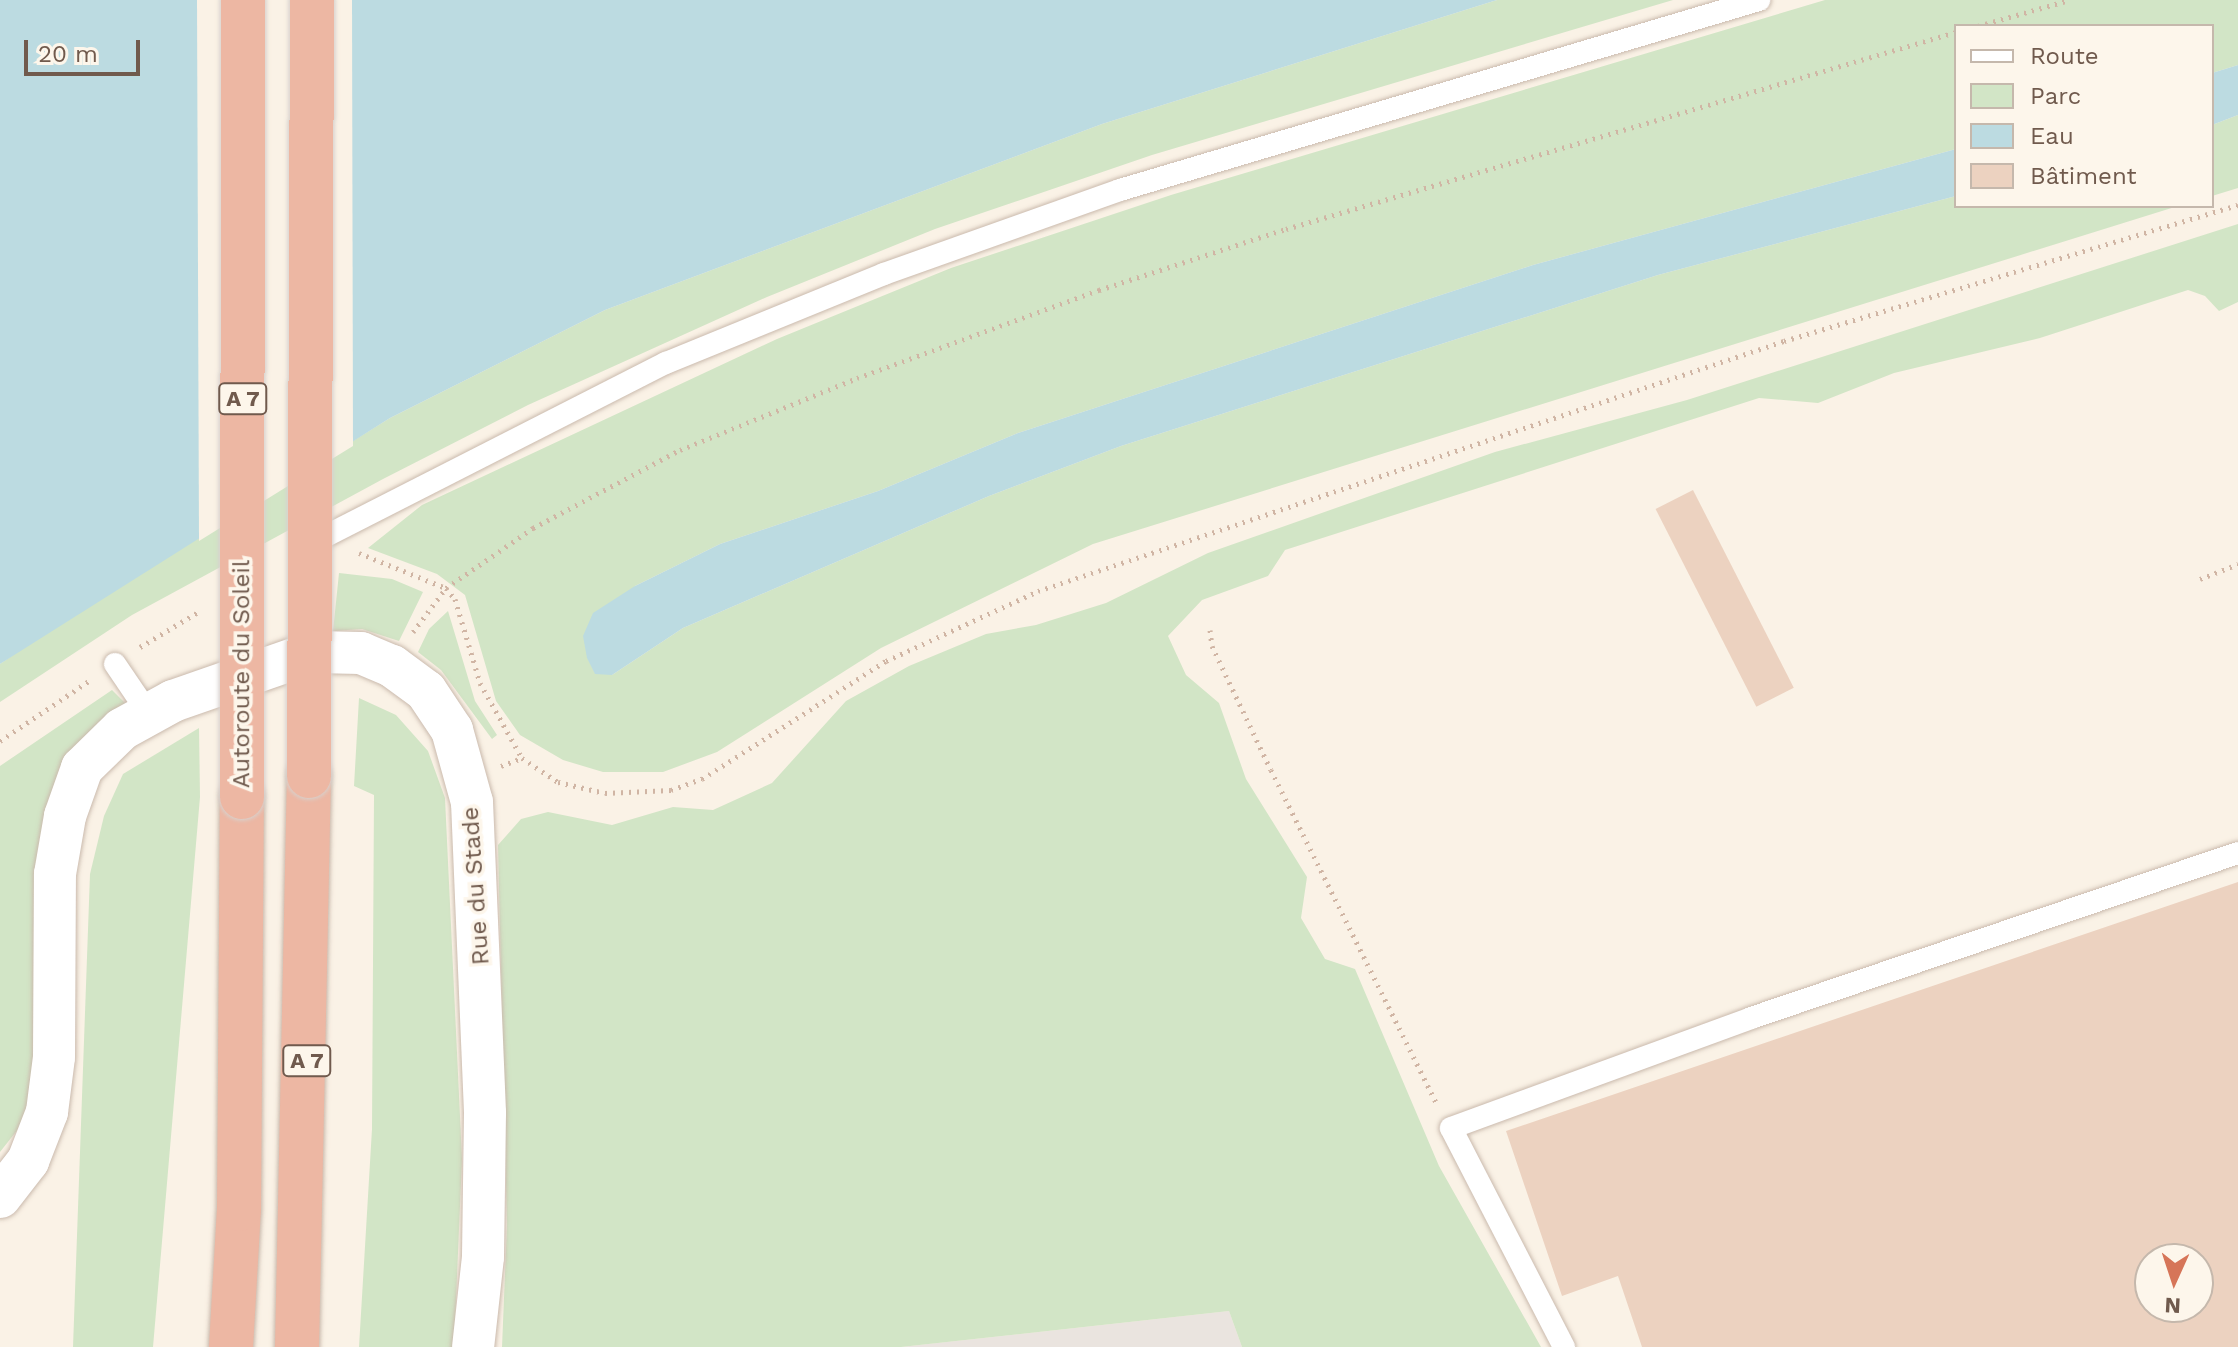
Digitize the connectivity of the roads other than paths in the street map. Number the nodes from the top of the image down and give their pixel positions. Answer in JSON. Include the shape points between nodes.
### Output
{"nodes":[{"id":1,"x":243,"y":0,"type":"edge"},
{"id":2,"x":312,"y":0,"type":"edge"},
{"id":3,"x":1759,"y":0,"type":"edge"},
{"id":4,"x":322,"y":538,"type":"road end"},
{"id":5,"x":115,"y":664,"type":"road end"},
{"id":6,"x":149,"y":714,"type":"junction"},
{"id":7,"x":2238,"y":853,"type":"edge"},
{"id":8,"x":0,"y":1197,"type":"edge"},
{"id":9,"x":231,"y":1347,"type":"edge"},
{"id":10,"x":297,"y":1347,"type":"edge"},
{"id":11,"x":473,"y":1347,"type":"edge"},
{"id":12,"x":1564,"y":1347,"type":"edge"}],
"edges":[{"from":1,"to":9,"type":"highway","name":"Autoroute du Soleil","number":"A 7","bridge":true,"via":[[239,1193]]},
{"from":2,"to":10,"type":"highway","number":"A 7","bridge":true,"via":[[309,776]]},
{"from":3,"to":4,"type":"lane","via":[[1120,190],[884,274],[666,363]]},
{"from":5,"to":6,"type":"lane"},
{"from":6,"to":8,"type":"street","name":"Rue du Stade","via":[[122,729],[82,768],[65,816],[55,874],[54,1057],[47,1112],[28,1161]]},
{"from":6,"to":11,"type":"street","name":"Rue du Stade","via":[[187,695],[314,652],[361,653],[392,666],[426,691],[452,730],[472,802],[485,1113],[483,1257]]},
{"from":7,"to":12,"type":"lane","via":[[1751,1018],[1451,1128]]}]}
